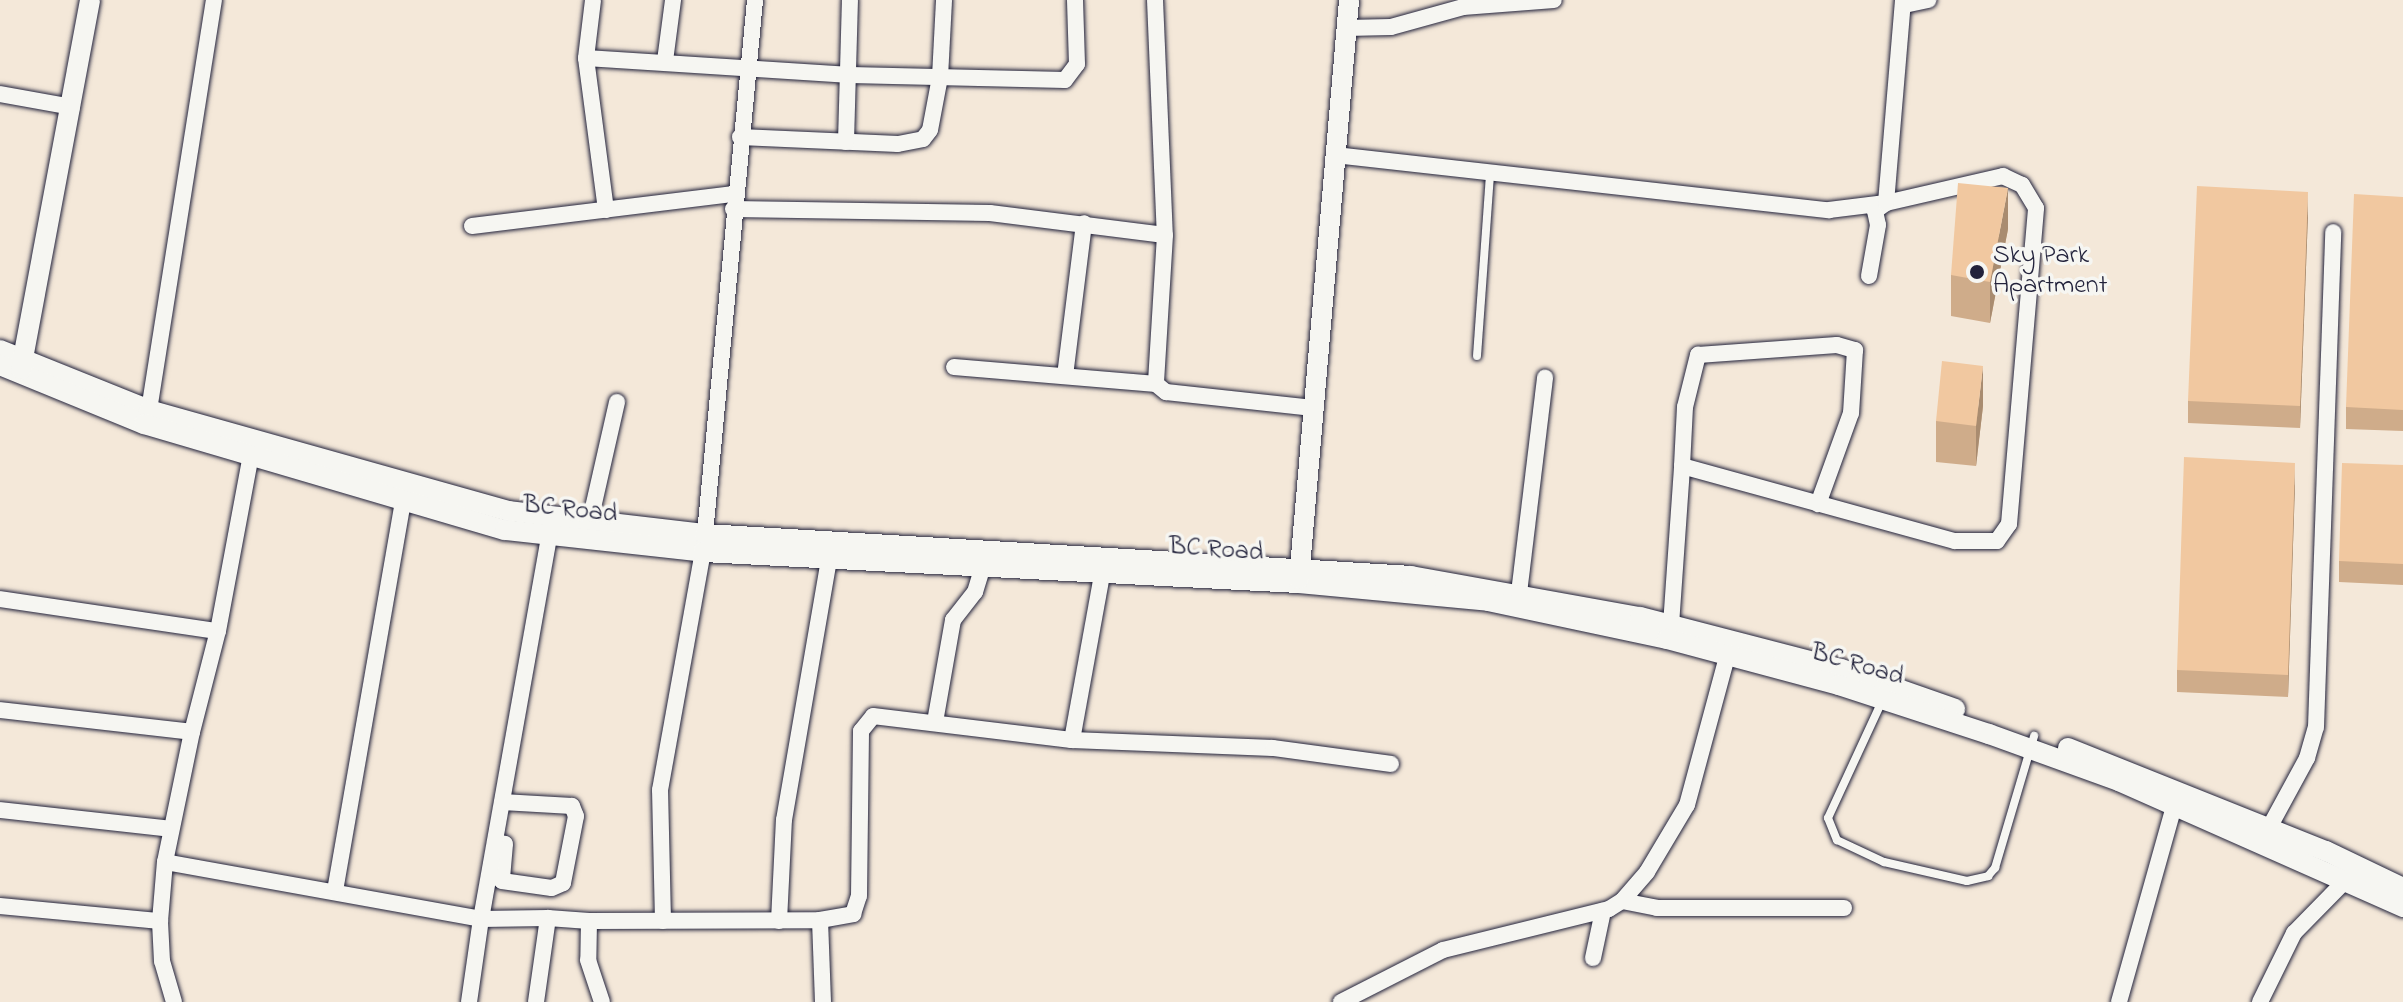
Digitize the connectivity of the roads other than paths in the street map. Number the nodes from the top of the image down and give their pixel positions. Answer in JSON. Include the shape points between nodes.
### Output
{"nodes":[{"id":1,"x":90,"y":0,"type":"edge"},
{"id":2,"x":214,"y":0,"type":"edge"},
{"id":3,"x":593,"y":0,"type":"edge"},
{"id":4,"x":673,"y":0,"type":"edge"},
{"id":5,"x":755,"y":0,"type":"edge"},
{"id":6,"x":850,"y":0,"type":"edge"},
{"id":7,"x":944,"y":0,"type":"edge"},
{"id":8,"x":1075,"y":0,"type":"edge"},
{"id":9,"x":1155,"y":0,"type":"edge"},
{"id":10,"x":1349,"y":0,"type":"edge"},
{"id":11,"x":1554,"y":0,"type":"edge"},
{"id":12,"x":1928,"y":0,"type":"edge"},
{"id":13,"x":1904,"y":3,"type":"edge"},
{"id":14,"x":1346,"y":28,"type":"junction"},
{"id":15,"x":586,"y":58,"type":"junction"},
{"id":16,"x":665,"y":61,"type":"junction"},
{"id":17,"x":746,"y":68,"type":"junction"},
{"id":18,"x":850,"y":75,"type":"junction"},
{"id":19,"x":940,"y":77,"type":"junction"},
{"id":20,"x":0,"y":94,"type":"edge"},
{"id":21,"x":72,"y":107,"type":"junction"},
{"id":22,"x":740,"y":137,"type":"junction"},
{"id":23,"x":846,"y":142,"type":"junction"},
{"id":24,"x":1335,"y":155,"type":"junction"},
{"id":25,"x":1490,"y":174,"type":"junction"},
{"id":26,"x":734,"y":202,"type":"junction"},
{"id":27,"x":1886,"y":203,"type":"junction"},
{"id":28,"x":606,"y":210,"type":"junction"},
{"id":29,"x":1084,"y":223,"type":"junction"},
{"id":30,"x":472,"y":226,"type":"dead end"},
{"id":31,"x":2333,"y":232,"type":"dead end"},
{"id":32,"x":1165,"y":235,"type":"junction"},
{"id":33,"x":1869,"y":276,"type":"dead end"},
{"id":34,"x":0,"y":350,"type":"edge"},
{"id":35,"x":1477,"y":356,"type":"dead end"},
{"id":36,"x":15,"y":366,"type":"edge"},
{"id":37,"x":954,"y":367,"type":"dead end"},
{"id":38,"x":1065,"y":376,"type":"junction"},
{"id":39,"x":1545,"y":378,"type":"dead end"},
{"id":40,"x":1156,"y":384,"type":"junction"},
{"id":41,"x":617,"y":402,"type":"dead end"},
{"id":42,"x":1313,"y":408,"type":"junction"},
{"id":43,"x":149,"y":410,"type":"junction"},
{"id":44,"x":252,"y":448,"type":"junction"},
{"id":45,"x":1682,"y":466,"type":"junction"},
{"id":46,"x":403,"y":500,"type":"junction"},
{"id":47,"x":1818,"y":504,"type":"junction"},
{"id":48,"x":590,"y":521,"type":"junction"},
{"id":49,"x":551,"y":526,"type":"junction"},
{"id":50,"x":704,"y":543,"type":"junction"},
{"id":51,"x":829,"y":560,"type":"junction"},
{"id":52,"x":983,"y":565,"type":"junction"},
{"id":53,"x":1103,"y":570,"type":"junction"},
{"id":54,"x":1299,"y":576,"type":"junction"},
{"id":55,"x":1519,"y":593,"type":"junction"},
{"id":56,"x":0,"y":599,"type":"edge"},
{"id":57,"x":218,"y":631,"type":"junction"},
{"id":58,"x":1669,"y":632,"type":"junction"},
{"id":59,"x":1727,"y":657,"type":"junction"},
{"id":60,"x":1883,"y":699,"type":"junction"},
{"id":61,"x":0,"y":710,"type":"edge"},
{"id":62,"x":935,"y":722,"type":"junction"},
{"id":63,"x":192,"y":732,"type":"junction"},
{"id":64,"x":1072,"y":740,"type":"junction"},
{"id":65,"x":2032,"y":742,"type":"junction"},
{"id":66,"x":1391,"y":764,"type":"dead end"},
{"id":67,"x":2177,"y":799,"type":"junction"},
{"id":68,"x":507,"y":802,"type":"junction"},
{"id":69,"x":0,"y":810,"type":"edge"},
{"id":70,"x":2269,"y":828,"type":"junction"},
{"id":71,"x":171,"y":829,"type":"junction"},
{"id":72,"x":500,"y":843,"type":"junction"},
{"id":73,"x":165,"y":862,"type":"junction"},
{"id":74,"x":2346,"y":880,"type":"junction"},
{"id":75,"x":2403,"y":888,"type":"edge"},
{"id":76,"x":335,"y":891,"type":"junction"},
{"id":77,"x":1622,"y":901,"type":"junction"},
{"id":78,"x":0,"y":906,"type":"edge"},
{"id":79,"x":2403,"y":907,"type":"edge"},
{"id":80,"x":1844,"y":908,"type":"dead end"},
{"id":81,"x":1603,"y":911,"type":"junction"},
{"id":82,"x":548,"y":918,"type":"junction"},
{"id":83,"x":481,"y":919,"type":"junction"},
{"id":84,"x":820,"y":920,"type":"junction"},
{"id":85,"x":160,"y":921,"type":"junction"},
{"id":86,"x":589,"y":921,"type":"junction"},
{"id":87,"x":663,"y":921,"type":"junction"},
{"id":88,"x":779,"y":921,"type":"junction"},
{"id":89,"x":1593,"y":958,"type":"dead end"},
{"id":90,"x":174,"y":1002,"type":"edge"},
{"id":91,"x":469,"y":1002,"type":"edge"},
{"id":92,"x":536,"y":1002,"type":"edge"},
{"id":93,"x":602,"y":1002,"type":"edge"},
{"id":94,"x":823,"y":1002,"type":"edge"},
{"id":95,"x":1341,"y":1002,"type":"edge"},
{"id":96,"x":2119,"y":1002,"type":"edge"},
{"id":97,"x":2260,"y":1002,"type":"edge"}],
"edges":[{"from":1,"to":21,"type":"street"},
{"from":2,"to":43,"type":"street"},
{"from":3,"to":15,"type":"street"},
{"from":4,"to":16,"type":"street"},
{"from":5,"to":17,"type":"street"},
{"from":6,"to":18,"type":"street"},
{"from":7,"to":19,"type":"street"},
{"from":8,"to":19,"type":"street","via":[[1077,64],[1065,80]]},
{"from":9,"to":32,"type":"street"},
{"from":10,"to":14,"type":"street"},
{"from":11,"to":14,"type":"street","via":[[1463,7],[1391,27]]},
{"from":12,"to":13,"type":"street"},
{"from":13,"to":27,"type":"street"},
{"from":14,"to":24,"type":"street"},
{"from":15,"to":16,"type":"street"},
{"from":15,"to":28,"type":"street"},
{"from":16,"to":17,"type":"street"},
{"from":17,"to":18,"type":"street"},
{"from":17,"to":22,"type":"street"},
{"from":18,"to":19,"type":"street"},
{"from":18,"to":23,"type":"street"},
{"from":19,"to":23,"type":"street","via":[[930,130],[923,139],[898,144]]},
{"from":20,"to":21,"type":"street"},
{"from":21,"to":36,"type":"street"},
{"from":22,"to":23,"type":"street"},
{"from":22,"to":26,"type":"street"},
{"from":24,"to":25,"type":"street"},
{"from":24,"to":42,"type":"street"},
{"from":25,"to":27,"type":"street","via":[[1829,210]]},
{"from":25,"to":35,"type":"lane"},
{"from":26,"to":28,"type":"street"},
{"from":26,"to":29,"type":"street"},
{"from":26,"to":50,"type":"street"},
{"from":27,"to":33,"type":"street","via":[[1875,211],[1878,225]]},
{"from":27,"to":47,"type":"street","via":[[2003,176],[2022,185],[2036,208],[2009,524],[1997,541],[1979,545]]},
{"from":28,"to":30,"type":"street"},
{"from":29,"to":32,"type":"street"},
{"from":29,"to":38,"type":"street"},
{"from":31,"to":70,"type":"street","via":[[2316,727],[2307,758]]},
{"from":32,"to":40,"type":"street"},
{"from":34,"to":36,"type":"street","name":"BC Road"},
{"from":36,"to":43,"type":"street","name":"BC Road"},
{"from":36,"to":44,"type":"street","name":"BC Road","via":[[144,424]]},
{"from":37,"to":38,"type":"street"},
{"from":38,"to":40,"type":"street"},
{"from":39,"to":55,"type":"street"},
{"from":40,"to":42,"type":"street","via":[[1166,392]]},
{"from":41,"to":48,"type":"street"},
{"from":42,"to":54,"type":"street"},
{"from":43,"to":44,"type":"street","name":"BC Road"},
{"from":44,"to":46,"type":"street","name":"BC Road"},
{"from":44,"to":49,"type":"street","name":"BC Road"},
{"from":44,"to":57,"type":"street"},
{"from":45,"to":47,"type":"street"},
{"from":45,"to":47,"type":"street","via":[[1685,407],[1698,355],[1837,345],[1855,350],[1851,413]]},
{"from":45,"to":58,"type":"street"},
{"from":46,"to":49,"type":"street","name":"BC Road","via":[[505,530]]},
{"from":46,"to":76,"type":"street"},
{"from":48,"to":49,"type":"street","name":"BC Road"},
{"from":48,"to":50,"type":"street","name":"BC Road"},
{"from":49,"to":50,"type":"street","name":"BC Road"},
{"from":49,"to":68,"type":"street"},
{"from":50,"to":51,"type":"street","name":"BC Road"},
{"from":50,"to":54,"type":"street","name":"BC Road"},
{"from":50,"to":87,"type":"street","via":[[660,790]]},
{"from":51,"to":52,"type":"street","name":"BC Road"},
{"from":51,"to":88,"type":"street","via":[[786,805]]},
{"from":52,"to":53,"type":"street","name":"BC Road"},
{"from":52,"to":62,"type":"street","via":[[975,592],[953,620]]},
{"from":53,"to":54,"type":"street","name":"BC Road"},
{"from":53,"to":64,"type":"street"},
{"from":54,"to":55,"type":"street","name":"BC Road","via":[[1411,576]]},
{"from":54,"to":58,"type":"street","name":"BC Road"},
{"from":55,"to":58,"type":"street","name":"BC Road"},
{"from":56,"to":57,"type":"street"},
{"from":57,"to":63,"type":"street"},
{"from":58,"to":59,"type":"street","name":"BC Road"},
{"from":58,"to":65,"type":"street","name":"BC Road","via":[[1841,669]]},
{"from":59,"to":60,"type":"street","name":"BC Road"},
{"from":59,"to":77,"type":"street","via":[[1687,805],[1647,872]]},
{"from":60,"to":65,"type":"street","name":"BC Road"},
{"from":60,"to":65,"type":"lane","via":[[1828,818],[1837,840],[1884,862],[1967,881],[1988,876],[1995,868]]},
{"from":61,"to":63,"type":"street"},
{"from":62,"to":64,"type":"street"},
{"from":62,"to":84,"type":"street","via":[[883,715],[864,721],[858,907],[844,918]]},
{"from":63,"to":71,"type":"street"},
{"from":64,"to":66,"type":"street","via":[[1273,748]]},
{"from":65,"to":67,"type":"street","name":"BC Road"},
{"from":67,"to":70,"type":"street","name":"BC Road"},
{"from":67,"to":74,"type":"street","name":"BC Road"},
{"from":67,"to":96,"type":"street"},
{"from":68,"to":72,"type":"street"},
{"from":68,"to":72,"type":"street","via":[[572,806],[576,816],[563,883],[552,888],[502,881]]},
{"from":69,"to":71,"type":"street"},
{"from":70,"to":75,"type":"street","name":"BC Road"},
{"from":71,"to":73,"type":"street"},
{"from":72,"to":83,"type":"street"},
{"from":73,"to":76,"type":"street"},
{"from":73,"to":85,"type":"street"},
{"from":74,"to":79,"type":"street","name":"BC Road"},
{"from":74,"to":97,"type":"street","via":[[2294,933]]},
{"from":76,"to":83,"type":"street"},
{"from":77,"to":80,"type":"street","via":[[1657,908]]},
{"from":77,"to":81,"type":"street"},
{"from":78,"to":85,"type":"street"},
{"from":81,"to":89,"type":"street"},
{"from":81,"to":95,"type":"street","via":[[1443,950]]},
{"from":82,"to":83,"type":"street"},
{"from":82,"to":86,"type":"street"},
{"from":82,"to":92,"type":"street"},
{"from":83,"to":91,"type":"street"},
{"from":84,"to":88,"type":"street"},
{"from":84,"to":94,"type":"street"},
{"from":85,"to":90,"type":"street","via":[[162,961]]},
{"from":86,"to":87,"type":"street"},
{"from":86,"to":93,"type":"street","via":[[589,970]]},
{"from":87,"to":88,"type":"street"}]}
